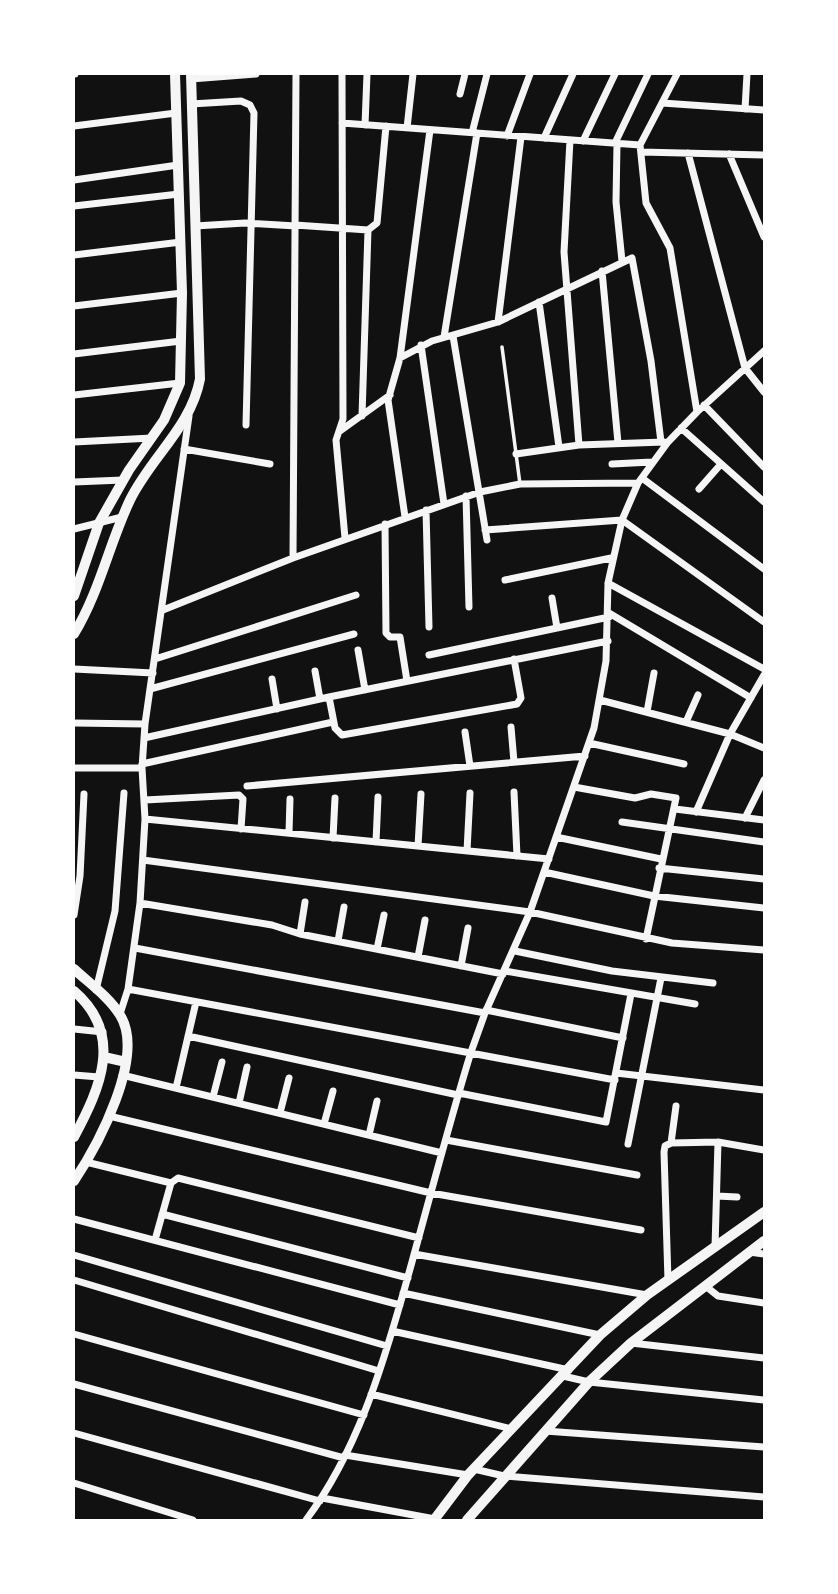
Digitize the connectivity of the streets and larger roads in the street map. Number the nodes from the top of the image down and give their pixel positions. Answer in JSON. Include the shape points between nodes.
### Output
{"nodes":[{"id":1,"x":175,"y":74,"type":"edge"},
{"id":2,"x":256,"y":74,"type":"edge"},
{"id":3,"x":296,"y":74,"type":"edge"},
{"id":4,"x":342,"y":74,"type":"edge"},
{"id":5,"x":367,"y":74,"type":"edge"},
{"id":6,"x":414,"y":74,"type":"edge"},
{"id":7,"x":465,"y":74,"type":"edge"},
{"id":8,"x":487,"y":74,"type":"edge"},
{"id":9,"x":530,"y":74,"type":"edge"},
{"id":10,"x":573,"y":74,"type":"edge"},
{"id":11,"x":615,"y":74,"type":"edge"},
{"id":12,"x":648,"y":74,"type":"edge"},
{"id":13,"x":677,"y":74,"type":"edge"},
{"id":14,"x":747,"y":74,"type":"edge"},
{"id":15,"x":191,"y":76,"type":"edge"},
{"id":16,"x":460,"y":94,"type":"dead end"},
{"id":17,"x":662,"y":103,"type":"junction"},
{"id":18,"x":191,"y":104,"type":"junction"},
{"id":19,"x":745,"y":109,"type":"junction"},
{"id":20,"x":765,"y":110,"type":"edge"},
{"id":21,"x":176,"y":113,"type":"junction"},
{"id":22,"x":342,"y":123,"type":"junction"},
{"id":23,"x":365,"y":125,"type":"junction"},
{"id":24,"x":74,"y":126,"type":"edge"},
{"id":25,"x":386,"y":127,"type":"junction"},
{"id":26,"x":407,"y":128,"type":"junction"},
{"id":27,"x":430,"y":130,"type":"junction"},
{"id":28,"x":474,"y":133,"type":"junction"},
{"id":29,"x":507,"y":136,"type":"junction"},
{"id":30,"x":521,"y":136,"type":"junction"},
{"id":31,"x":544,"y":138,"type":"junction"},
{"id":32,"x":570,"y":140,"type":"junction"},
{"id":33,"x":583,"y":141,"type":"junction"},
{"id":34,"x":616,"y":144,"type":"junction"},
{"id":35,"x":641,"y":148,"type":"junction"},
{"id":36,"x":688,"y":153,"type":"junction"},
{"id":37,"x":729,"y":154,"type":"junction"},
{"id":38,"x":765,"y":155,"type":"edge"},
{"id":39,"x":178,"y":165,"type":"junction"},
{"id":40,"x":74,"y":180,"type":"edge"},
{"id":41,"x":179,"y":194,"type":"junction"},
{"id":42,"x":74,"y":206,"type":"edge"},
{"id":43,"x":253,"y":223,"type":"junction"},
{"id":44,"x":295,"y":225,"type":"junction"},
{"id":45,"x":195,"y":226,"type":"junction"},
{"id":46,"x":340,"y":228,"type":"junction"},
{"id":47,"x":368,"y":230,"type":"junction"},
{"id":48,"x":765,"y":237,"type":"edge"},
{"id":49,"x":181,"y":243,"type":"junction"},
{"id":50,"x":74,"y":255,"type":"edge"},
{"id":51,"x":622,"y":261,"type":"junction"},
{"id":52,"x":602,"y":271,"type":"junction"},
{"id":53,"x":565,"y":289,"type":"junction"},
{"id":54,"x":182,"y":293,"type":"junction"},
{"id":55,"x":539,"y":302,"type":"junction"},
{"id":56,"x":74,"y":306,"type":"edge"},
{"id":57,"x":198,"y":318,"type":"junction"},
{"id":58,"x":181,"y":319,"type":"junction"},
{"id":59,"x":498,"y":322,"type":"junction"},
{"id":60,"x":453,"y":335,"type":"junction"},
{"id":61,"x":444,"y":337,"type":"junction"},
{"id":62,"x":181,"y":341,"type":"junction"},
{"id":63,"x":421,"y":345,"type":"junction"},
{"id":64,"x":765,"y":351,"type":"edge"},
{"id":65,"x":74,"y":354,"type":"edge"},
{"id":66,"x":400,"y":358,"type":"junction"},
{"id":67,"x":745,"y":368,"type":"junction"},
{"id":68,"x":180,"y":383,"type":"junction"},
{"id":69,"x":765,"y":392,"type":"edge"},
{"id":70,"x":390,"y":395,"type":"junction"},
{"id":71,"x":74,"y":396,"type":"edge"},
{"id":72,"x":704,"y":405,"type":"junction"},
{"id":73,"x":696,"y":412,"type":"junction"},
{"id":74,"x":189,"y":416,"type":"junction"},
{"id":75,"x":362,"y":416,"type":"junction"},
{"id":76,"x":246,"y":425,"type":"dead end"},
{"id":77,"x":681,"y":428,"type":"junction"},
{"id":78,"x":337,"y":433,"type":"junction"},
{"id":79,"x":152,"y":438,"type":"junction"},
{"id":80,"x":74,"y":442,"type":"edge"},
{"id":81,"x":664,"y":442,"type":"junction"},
{"id":82,"x":618,"y":443,"type":"junction"},
{"id":83,"x":579,"y":445,"type":"junction"},
{"id":84,"x":559,"y":447,"type":"junction"},
{"id":85,"x":184,"y":449,"type":"junction"},
{"id":86,"x":516,"y":454,"type":"road end"},
{"id":87,"x":652,"y":462,"type":"junction"},
{"id":88,"x":270,"y":464,"type":"dead end"},
{"id":89,"x":612,"y":464,"type":"dead end"},
{"id":90,"x":721,"y":464,"type":"junction"},
{"id":91,"x":765,"y":467,"type":"edge"},
{"id":92,"x":123,"y":480,"type":"junction"},
{"id":93,"x":640,"y":480,"type":"junction"},
{"id":94,"x":74,"y":482,"type":"edge"},
{"id":95,"x":699,"y":489,"type":"dead end"},
{"id":96,"x":480,"y":492,"type":"junction"},
{"id":97,"x":466,"y":496,"type":"junction"},
{"id":98,"x":765,"y":502,"type":"edge"},
{"id":99,"x":444,"y":504,"type":"junction"},
{"id":100,"x":426,"y":510,"type":"junction"},
{"id":101,"x":122,"y":517,"type":"junction"},
{"id":102,"x":405,"y":517,"type":"junction"},
{"id":103,"x":622,"y":520,"type":"junction"},
{"id":104,"x":99,"y":523,"type":"junction"},
{"id":105,"x":385,"y":524,"type":"junction"},
{"id":106,"x":74,"y":529,"type":"edge"},
{"id":107,"x":485,"y":530,"type":"junction"},
{"id":108,"x":345,"y":538,"type":"junction"},
{"id":109,"x":487,"y":540,"type":"dead end"},
{"id":110,"x":293,"y":558,"type":"junction"},
{"id":111,"x":611,"y":558,"type":"junction"},
{"id":112,"x":765,"y":569,"type":"edge"},
{"id":113,"x":505,"y":580,"type":"dead end"},
{"id":114,"x":608,"y":583,"type":"junction"},
{"id":115,"x":356,"y":595,"type":"dead end"},
{"id":116,"x":74,"y":596,"type":"edge"},
{"id":117,"x":552,"y":598,"type":"dead end"},
{"id":118,"x":470,"y":607,"type":"dead end"},
{"id":119,"x":163,"y":610,"type":"junction"},
{"id":120,"x":609,"y":615,"type":"junction"},
{"id":121,"x":765,"y":622,"type":"edge"},
{"id":122,"x":429,"y":627,"type":"dead end"},
{"id":123,"x":557,"y":628,"type":"junction"},
{"id":124,"x":74,"y":634,"type":"edge"},
{"id":125,"x":354,"y":634,"type":"dead end"},
{"id":126,"x":608,"y":641,"type":"junction"},
{"id":127,"x":358,"y":650,"type":"dead end"},
{"id":128,"x":429,"y":655,"type":"dead end"},
{"id":129,"x":155,"y":659,"type":"junction"},
{"id":130,"x":514,"y":659,"type":"junction"},
{"id":131,"x":74,"y":669,"type":"edge"},
{"id":132,"x":765,"y":669,"type":"edge"},
{"id":133,"x":314,"y":671,"type":"dead end"},
{"id":134,"x":153,"y":673,"type":"junction"},
{"id":135,"x":654,"y":673,"type":"dead end"},
{"id":136,"x":765,"y":675,"type":"edge"},
{"id":137,"x":272,"y":679,"type":"dead end"},
{"id":138,"x":407,"y":681,"type":"junction"},
{"id":139,"x":150,"y":689,"type":"junction"},
{"id":140,"x":365,"y":690,"type":"junction"},
{"id":141,"x":698,"y":695,"type":"dead end"},
{"id":142,"x":325,"y":698,"type":"junction"},
{"id":143,"x":751,"y":698,"type":"junction"},
{"id":144,"x":600,"y":699,"type":"junction"},
{"id":145,"x":277,"y":709,"type":"junction"},
{"id":146,"x":647,"y":712,"type":"junction"},
{"id":147,"x":333,"y":722,"type":"junction"},
{"id":148,"x":686,"y":722,"type":"junction"},
{"id":149,"x":74,"y":723,"type":"edge"},
{"id":150,"x":145,"y":724,"type":"junction"},
{"id":151,"x":511,"y":727,"type":"dead end"},
{"id":152,"x":465,"y":732,"type":"dead end"},
{"id":153,"x":730,"y":734,"type":"junction"},
{"id":154,"x":144,"y":738,"type":"junction"},
{"id":155,"x":589,"y":743,"type":"junction"},
{"id":156,"x":765,"y":748,"type":"edge"},
{"id":157,"x":585,"y":756,"type":"junction"},
{"id":158,"x":514,"y":762,"type":"junction"},
{"id":159,"x":684,"y":764,"type":"dead end"},
{"id":160,"x":142,"y":766,"type":"junction"},
{"id":161,"x":470,"y":766,"type":"junction"},
{"id":162,"x":74,"y":768,"type":"edge"},
{"id":163,"x":765,"y":780,"type":"edge"},
{"id":164,"x":247,"y":786,"type":"dead end"},
{"id":165,"x":574,"y":787,"type":"junction"},
{"id":166,"x":514,"y":792,"type":"dead end"},
{"id":167,"x":124,"y":793,"type":"dead end"},
{"id":168,"x":470,"y":793,"type":"dead end"},
{"id":169,"x":84,"y":794,"type":"dead end"},
{"id":170,"x":421,"y":794,"type":"dead end"},
{"id":171,"x":378,"y":797,"type":"dead end"},
{"id":172,"x":335,"y":798,"type":"dead end"},
{"id":173,"x":290,"y":799,"type":"dead end"},
{"id":174,"x":145,"y":800,"type":"junction"},
{"id":175,"x":675,"y":809,"type":"junction"},
{"id":176,"x":696,"y":812,"type":"junction"},
{"id":177,"x":745,"y":818,"type":"junction"},
{"id":178,"x":145,"y":819,"type":"junction"},
{"id":179,"x":765,"y":820,"type":"edge"},
{"id":180,"x":622,"y":822,"type":"dead end"},
{"id":181,"x":241,"y":829,"type":"junction"},
{"id":182,"x":668,"y":829,"type":"junction"},
{"id":183,"x":289,"y":833,"type":"junction"},
{"id":184,"x":556,"y":837,"type":"junction"},
{"id":185,"x":333,"y":838,"type":"junction"},
{"id":186,"x":376,"y":842,"type":"junction"},
{"id":187,"x":765,"y":842,"type":"edge"},
{"id":188,"x":418,"y":846,"type":"junction"},
{"id":189,"x":467,"y":851,"type":"junction"},
{"id":190,"x":517,"y":856,"type":"junction"},
{"id":191,"x":549,"y":859,"type":"junction"},
{"id":192,"x":661,"y":859,"type":"junction"},
{"id":193,"x":143,"y":860,"type":"junction"},
{"id":194,"x":659,"y":868,"type":"junction"},
{"id":195,"x":544,"y":872,"type":"junction"},
{"id":196,"x":765,"y":879,"type":"edge"},
{"id":197,"x":654,"y":896,"type":"junction"},
{"id":198,"x":305,"y":902,"type":"dead end"},
{"id":199,"x":140,"y":903,"type":"junction"},
{"id":200,"x":344,"y":907,"type":"dead end"},
{"id":201,"x":765,"y":908,"type":"edge"},
{"id":202,"x":530,"y":912,"type":"junction"},
{"id":203,"x":74,"y":915,"type":"edge"},
{"id":204,"x":384,"y":915,"type":"dead end"},
{"id":205,"x":425,"y":920,"type":"dead end"},
{"id":206,"x":468,"y":928,"type":"dead end"},
{"id":207,"x":300,"y":934,"type":"junction"},
{"id":208,"x":646,"y":939,"type":"junction"},
{"id":209,"x":338,"y":941,"type":"junction"},
{"id":210,"x":135,"y":948,"type":"junction"},
{"id":211,"x":377,"y":949,"type":"junction"},
{"id":212,"x":765,"y":950,"type":"edge"},
{"id":213,"x":514,"y":951,"type":"junction"},
{"id":214,"x":418,"y":957,"type":"junction"},
{"id":215,"x":461,"y":965,"type":"junction"},
{"id":216,"x":74,"y":970,"type":"edge"},
{"id":217,"x":504,"y":972,"type":"junction"},
{"id":218,"x":661,"y":978,"type":"junction"},
{"id":219,"x":713,"y":983,"type":"dead end"},
{"id":220,"x":128,"y":989,"type":"junction"},
{"id":221,"x":96,"y":990,"type":"junction"},
{"id":222,"x":74,"y":991,"type":"edge"},
{"id":223,"x":631,"y":994,"type":"junction"},
{"id":224,"x":657,"y":999,"type":"junction"},
{"id":225,"x":196,"y":1002,"type":"junction"},
{"id":226,"x":695,"y":1004,"type":"dead end"},
{"id":227,"x":485,"y":1012,"type":"junction"},
{"id":228,"x":120,"y":1014,"type":"junction"},
{"id":229,"x":74,"y":1029,"type":"edge"},
{"id":230,"x":103,"y":1032,"type":"junction"},
{"id":231,"x":188,"y":1036,"type":"junction"},
{"id":232,"x":623,"y":1038,"type":"junction"},
{"id":233,"x":471,"y":1052,"type":"junction"},
{"id":234,"x":104,"y":1057,"type":"junction"},
{"id":235,"x":126,"y":1062,"type":"junction"},
{"id":236,"x":222,"y":1062,"type":"dead end"},
{"id":237,"x":247,"y":1067,"type":"dead end"},
{"id":238,"x":74,"y":1075,"type":"edge"},
{"id":239,"x":122,"y":1075,"type":"junction"},
{"id":240,"x":615,"y":1076,"type":"junction"},
{"id":241,"x":642,"y":1076,"type":"junction"},
{"id":242,"x":99,"y":1077,"type":"junction"},
{"id":243,"x":289,"y":1078,"type":"dead end"},
{"id":244,"x":176,"y":1088,"type":"junction"},
{"id":245,"x":765,"y":1090,"type":"edge"},
{"id":246,"x":332,"y":1091,"type":"dead end"},
{"id":247,"x":458,"y":1094,"type":"junction"},
{"id":248,"x":213,"y":1097,"type":"junction"},
{"id":249,"x":377,"y":1101,"type":"dead end"},
{"id":250,"x":239,"y":1103,"type":"junction"},
{"id":251,"x":676,"y":1106,"type":"dead end"},
{"id":252,"x":280,"y":1113,"type":"junction"},
{"id":253,"x":109,"y":1116,"type":"junction"},
{"id":254,"x":78,"y":1122,"type":"edge"},
{"id":255,"x":324,"y":1124,"type":"junction"},
{"id":256,"x":369,"y":1135,"type":"junction"},
{"id":257,"x":74,"y":1137,"type":"edge"},
{"id":258,"x":446,"y":1140,"type":"junction"},
{"id":259,"x":718,"y":1142,"type":"junction"},
{"id":260,"x":671,"y":1143,"type":"junction"},
{"id":261,"x":628,"y":1144,"type":"dead end"},
{"id":262,"x":765,"y":1150,"type":"edge"},
{"id":263,"x":442,"y":1153,"type":"junction"},
{"id":264,"x":86,"y":1162,"type":"junction"},
{"id":265,"x":637,"y":1175,"type":"dead end"},
{"id":266,"x":74,"y":1181,"type":"edge"},
{"id":267,"x":171,"y":1183,"type":"junction"},
{"id":268,"x":431,"y":1193,"type":"junction"},
{"id":269,"x":717,"y":1196,"type":"junction"},
{"id":270,"x":737,"y":1197,"type":"dead end"},
{"id":271,"x":765,"y":1212,"type":"edge"},
{"id":272,"x":162,"y":1214,"type":"junction"},
{"id":273,"x":74,"y":1219,"type":"edge"},
{"id":274,"x":641,"y":1230,"type":"dead end"},
{"id":275,"x":419,"y":1238,"type":"junction"},
{"id":276,"x":155,"y":1240,"type":"junction"},
{"id":277,"x":765,"y":1241,"type":"edge"},
{"id":278,"x":715,"y":1247,"type":"junction"},
{"id":279,"x":749,"y":1252,"type":"junction"},
{"id":280,"x":414,"y":1254,"type":"junction"},
{"id":281,"x":765,"y":1254,"type":"edge"},
{"id":282,"x":74,"y":1255,"type":"edge"},
{"id":283,"x":408,"y":1278,"type":"junction"},
{"id":284,"x":74,"y":1279,"type":"edge"},
{"id":285,"x":668,"y":1280,"type":"junction"},
{"id":286,"x":708,"y":1283,"type":"junction"},
{"id":287,"x":403,"y":1293,"type":"junction"},
{"id":288,"x":647,"y":1295,"type":"junction"},
{"id":289,"x":765,"y":1303,"type":"edge"},
{"id":290,"x":400,"y":1305,"type":"junction"},
{"id":291,"x":392,"y":1331,"type":"junction"},
{"id":292,"x":74,"y":1335,"type":"edge"},
{"id":293,"x":600,"y":1335,"type":"junction"},
{"id":294,"x":631,"y":1343,"type":"junction"},
{"id":295,"x":387,"y":1346,"type":"junction"},
{"id":296,"x":765,"y":1358,"type":"edge"},
{"id":297,"x":379,"y":1371,"type":"junction"},
{"id":298,"x":566,"y":1373,"type":"junction"},
{"id":299,"x":589,"y":1382,"type":"junction"},
{"id":300,"x":74,"y":1384,"type":"edge"},
{"id":301,"x":371,"y":1394,"type":"junction"},
{"id":302,"x":765,"y":1401,"type":"edge"},
{"id":303,"x":363,"y":1415,"type":"junction"},
{"id":304,"x":512,"y":1429,"type":"junction"},
{"id":305,"x":544,"y":1431,"type":"junction"},
{"id":306,"x":74,"y":1433,"type":"edge"},
{"id":307,"x":765,"y":1447,"type":"edge"},
{"id":308,"x":344,"y":1456,"type":"junction"},
{"id":309,"x":471,"y":1472,"type":"junction"},
{"id":310,"x":503,"y":1476,"type":"junction"},
{"id":311,"x":74,"y":1483,"type":"edge"},
{"id":312,"x":765,"y":1497,"type":"edge"},
{"id":313,"x":321,"y":1500,"type":"junction"},
{"id":314,"x":434,"y":1520,"type":"edge"},
{"id":315,"x":193,"y":1521,"type":"edge"},
{"id":316,"x":306,"y":1521,"type":"edge"},
{"id":317,"x":467,"y":1521,"type":"edge"}],
"edges":[{"from":1,"to":21,"type":"street"},
{"from":2,"to":15,"type":"street"},
{"from":3,"to":44,"type":"street"},
{"from":4,"to":22,"type":"street"},
{"from":5,"to":23,"type":"street"},
{"from":6,"to":26,"type":"street"},
{"from":7,"to":16,"type":"street"},
{"from":8,"to":28,"type":"street"},
{"from":9,"to":29,"type":"street"},
{"from":10,"to":31,"type":"street"},
{"from":11,"to":33,"type":"street"},
{"from":12,"to":34,"type":"street"},
{"from":13,"to":17,"type":"street"},
{"from":14,"to":19,"type":"street"},
{"from":15,"to":18,"type":"street"},
{"from":17,"to":19,"type":"street"},
{"from":17,"to":35,"type":"street"},
{"from":18,"to":43,"type":"street","via":[[241,101],[250,105],[254,113]]},
{"from":18,"to":45,"type":"street"},
{"from":19,"to":20,"type":"street"},
{"from":21,"to":24,"type":"street"},
{"from":21,"to":39,"type":"street"},
{"from":22,"to":23,"type":"street"},
{"from":22,"to":46,"type":"street"},
{"from":23,"to":25,"type":"street"},
{"from":25,"to":26,"type":"street"},
{"from":25,"to":47,"type":"street","via":[[377,223]]},
{"from":26,"to":27,"type":"street"},
{"from":27,"to":28,"type":"street"},
{"from":27,"to":66,"type":"street"},
{"from":28,"to":29,"type":"street"},
{"from":28,"to":61,"type":"street"},
{"from":29,"to":30,"type":"street"},
{"from":30,"to":31,"type":"street"},
{"from":30,"to":59,"type":"street"},
{"from":31,"to":32,"type":"street"},
{"from":32,"to":33,"type":"street"},
{"from":32,"to":53,"type":"street"},
{"from":33,"to":34,"type":"street"},
{"from":34,"to":35,"type":"street"},
{"from":34,"to":51,"type":"street"},
{"from":35,"to":36,"type":"street"},
{"from":35,"to":73,"type":"street","via":[[646,204],[670,247]]},
{"from":36,"to":37,"type":"street"},
{"from":36,"to":67,"type":"street"},
{"from":37,"to":38,"type":"street"},
{"from":37,"to":48,"type":"street"},
{"from":39,"to":40,"type":"street"},
{"from":39,"to":41,"type":"street"},
{"from":41,"to":42,"type":"street"},
{"from":41,"to":49,"type":"street"},
{"from":43,"to":44,"type":"street"},
{"from":43,"to":45,"type":"street"},
{"from":43,"to":76,"type":"street"},
{"from":44,"to":46,"type":"street"},
{"from":44,"to":110,"type":"street"},
{"from":45,"to":57,"type":"street"},
{"from":46,"to":47,"type":"street"},
{"from":46,"to":78,"type":"street","via":[[342,419]]},
{"from":47,"to":75,"type":"street"},
{"from":49,"to":50,"type":"street"},
{"from":49,"to":54,"type":"street"},
{"from":51,"to":52,"type":"street"},
{"from":51,"to":81,"type":"street","via":[[633,258]]},
{"from":52,"to":53,"type":"street"},
{"from":52,"to":82,"type":"street"},
{"from":53,"to":55,"type":"street"},
{"from":53,"to":83,"type":"street"},
{"from":54,"to":56,"type":"street"},
{"from":54,"to":58,"type":"street"},
{"from":55,"to":59,"type":"street"},
{"from":55,"to":84,"type":"street"},
{"from":57,"to":58,"type":"street"},
{"from":57,"to":74,"type":"street","via":[[200,379]]},
{"from":58,"to":62,"type":"street"},
{"from":59,"to":60,"type":"street"},
{"from":60,"to":61,"type":"street"},
{"from":60,"to":96,"type":"street"},
{"from":61,"to":63,"type":"street"},
{"from":62,"to":65,"type":"street"},
{"from":62,"to":68,"type":"street"},
{"from":63,"to":66,"type":"street"},
{"from":63,"to":99,"type":"street"},
{"from":64,"to":67,"type":"street"},
{"from":66,"to":70,"type":"street"},
{"from":67,"to":69,"type":"street"},
{"from":67,"to":72,"type":"street"},
{"from":68,"to":71,"type":"street"},
{"from":68,"to":79,"type":"street"},
{"from":70,"to":75,"type":"street"},
{"from":70,"to":102,"type":"street"},
{"from":72,"to":73,"type":"street"},
{"from":72,"to":91,"type":"street"},
{"from":73,"to":77,"type":"street"},
{"from":74,"to":85,"type":"street"},
{"from":74,"to":101,"type":"street","via":[[146,473]]},
{"from":75,"to":78,"type":"street"},
{"from":77,"to":81,"type":"street"},
{"from":77,"to":90,"type":"street"},
{"from":78,"to":108,"type":"street"},
{"from":79,"to":80,"type":"street"},
{"from":79,"to":92,"type":"street"},
{"from":81,"to":82,"type":"street"},
{"from":81,"to":87,"type":"street"},
{"from":82,"to":83,"type":"street"},
{"from":83,"to":84,"type":"street"},
{"from":84,"to":86,"type":"street"},
{"from":85,"to":88,"type":"street"},
{"from":85,"to":119,"type":"street"},
{"from":87,"to":89,"type":"street"},
{"from":87,"to":93,"type":"street"},
{"from":90,"to":95,"type":"street"},
{"from":90,"to":98,"type":"street"},
{"from":92,"to":94,"type":"street"},
{"from":92,"to":104,"type":"street"},
{"from":93,"to":96,"type":"street","via":[[520,484]]},
{"from":93,"to":103,"type":"street"},
{"from":93,"to":112,"type":"street"},
{"from":96,"to":97,"type":"street"},
{"from":96,"to":107,"type":"street"},
{"from":97,"to":99,"type":"street"},
{"from":97,"to":118,"type":"street"},
{"from":99,"to":100,"type":"street"},
{"from":100,"to":102,"type":"street"},
{"from":100,"to":122,"type":"street"},
{"from":101,"to":104,"type":"street"},
{"from":101,"to":124,"type":"street","via":[[100,582]]},
{"from":102,"to":105,"type":"street"},
{"from":103,"to":107,"type":"street"},
{"from":103,"to":111,"type":"street"},
{"from":103,"to":121,"type":"street"},
{"from":104,"to":106,"type":"street"},
{"from":104,"to":116,"type":"street"},
{"from":105,"to":108,"type":"street"},
{"from":105,"to":138,"type":"street","via":[[386,633],[400,637]]},
{"from":107,"to":109,"type":"street"},
{"from":108,"to":110,"type":"street"},
{"from":110,"to":119,"type":"street"},
{"from":111,"to":113,"type":"street"},
{"from":111,"to":114,"type":"street"},
{"from":114,"to":120,"type":"street"},
{"from":114,"to":132,"type":"street"},
{"from":115,"to":129,"type":"street"},
{"from":117,"to":123,"type":"street"},
{"from":119,"to":129,"type":"street"},
{"from":120,"to":123,"type":"street"},
{"from":120,"to":126,"type":"street"},
{"from":120,"to":143,"type":"street"},
{"from":123,"to":128,"type":"street"},
{"from":125,"to":139,"type":"street"},
{"from":126,"to":130,"type":"street"},
{"from":126,"to":144,"type":"street"},
{"from":127,"to":140,"type":"street"},
{"from":129,"to":134,"type":"street"},
{"from":130,"to":138,"type":"street"},
{"from":130,"to":147,"type":"street","via":[[521,698],[517,704],[342,735]]},
{"from":131,"to":134,"type":"street"},
{"from":133,"to":142,"type":"street"},
{"from":134,"to":139,"type":"street"},
{"from":135,"to":146,"type":"street"},
{"from":136,"to":143,"type":"street"},
{"from":137,"to":145,"type":"street"},
{"from":138,"to":140,"type":"street"},
{"from":139,"to":150,"type":"street"},
{"from":140,"to":142,"type":"street"},
{"from":141,"to":148,"type":"street"},
{"from":142,"to":145,"type":"street"},
{"from":142,"to":147,"type":"street"},
{"from":143,"to":153,"type":"street"},
{"from":144,"to":146,"type":"street"},
{"from":144,"to":155,"type":"street"},
{"from":145,"to":154,"type":"street"},
{"from":146,"to":148,"type":"street"},
{"from":147,"to":160,"type":"street"},
{"from":148,"to":153,"type":"street"},
{"from":149,"to":150,"type":"street"},
{"from":150,"to":154,"type":"street"},
{"from":151,"to":158,"type":"street"},
{"from":152,"to":161,"type":"street"},
{"from":153,"to":156,"type":"street"},
{"from":153,"to":176,"type":"street"},
{"from":154,"to":160,"type":"street"},
{"from":155,"to":157,"type":"street"},
{"from":155,"to":159,"type":"street"},
{"from":157,"to":158,"type":"street"},
{"from":157,"to":165,"type":"street"},
{"from":158,"to":161,"type":"street"},
{"from":160,"to":162,"type":"street"},
{"from":160,"to":174,"type":"street"},
{"from":161,"to":164,"type":"street"},
{"from":163,"to":177,"type":"street"},
{"from":165,"to":175,"type":"street","via":[[635,798],[651,794],[674,797]]},
{"from":165,"to":184,"type":"street"},
{"from":166,"to":190,"type":"street"},
{"from":167,"to":221,"type":"street","via":[[115,911]]},
{"from":168,"to":189,"type":"street"},
{"from":169,"to":203,"type":"street"},
{"from":170,"to":188,"type":"street"},
{"from":171,"to":186,"type":"street"},
{"from":172,"to":185,"type":"street"},
{"from":173,"to":183,"type":"street"},
{"from":174,"to":178,"type":"street"},
{"from":174,"to":181,"type":"street","via":[[239,795],[243,799]]},
{"from":175,"to":176,"type":"street"},
{"from":175,"to":182,"type":"street"},
{"from":176,"to":177,"type":"street"},
{"from":177,"to":179,"type":"street"},
{"from":178,"to":181,"type":"street"},
{"from":178,"to":193,"type":"street"},
{"from":180,"to":182,"type":"street"},
{"from":181,"to":183,"type":"street"},
{"from":182,"to":187,"type":"street"},
{"from":182,"to":192,"type":"street"},
{"from":183,"to":185,"type":"street"},
{"from":184,"to":191,"type":"street"},
{"from":184,"to":192,"type":"street"},
{"from":185,"to":186,"type":"street"},
{"from":186,"to":188,"type":"street"},
{"from":188,"to":189,"type":"street"},
{"from":189,"to":190,"type":"street"},
{"from":190,"to":191,"type":"street"},
{"from":191,"to":195,"type":"street"},
{"from":192,"to":194,"type":"street"},
{"from":193,"to":199,"type":"street"},
{"from":193,"to":202,"type":"street"},
{"from":194,"to":196,"type":"street"},
{"from":194,"to":197,"type":"street"},
{"from":195,"to":197,"type":"street"},
{"from":195,"to":202,"type":"street"},
{"from":197,"to":201,"type":"street"},
{"from":197,"to":208,"type":"street"},
{"from":198,"to":207,"type":"street"},
{"from":199,"to":207,"type":"street","via":[[272,925]]},
{"from":199,"to":210,"type":"street"},
{"from":200,"to":209,"type":"street"},
{"from":202,"to":208,"type":"street"},
{"from":202,"to":213,"type":"street"},
{"from":204,"to":211,"type":"street"},
{"from":205,"to":214,"type":"street"},
{"from":206,"to":215,"type":"street"},
{"from":207,"to":209,"type":"street"},
{"from":208,"to":212,"type":"street"},
{"from":209,"to":211,"type":"street"},
{"from":210,"to":220,"type":"street"},
{"from":210,"to":227,"type":"street"},
{"from":211,"to":214,"type":"street"},
{"from":213,"to":217,"type":"street"},
{"from":213,"to":218,"type":"street"},
{"from":214,"to":215,"type":"street"},
{"from":215,"to":217,"type":"street"},
{"from":216,"to":221,"type":"street"},
{"from":217,"to":223,"type":"street"},
{"from":217,"to":227,"type":"street"},
{"from":218,"to":219,"type":"street"},
{"from":218,"to":224,"type":"street"},
{"from":220,"to":225,"type":"street"},
{"from":220,"to":228,"type":"street"},
{"from":221,"to":228,"type":"street"},
{"from":222,"to":230,"type":"street","via":[[90,1006]]},
{"from":223,"to":224,"type":"street"},
{"from":223,"to":232,"type":"street"},
{"from":224,"to":226,"type":"street"},
{"from":224,"to":241,"type":"street"},
{"from":225,"to":231,"type":"street"},
{"from":225,"to":233,"type":"street"},
{"from":227,"to":232,"type":"street"},
{"from":227,"to":233,"type":"street"},
{"from":228,"to":235,"type":"street","via":[[128,1037]]},
{"from":229,"to":230,"type":"street"},
{"from":230,"to":234,"type":"street"},
{"from":231,"to":244,"type":"street"},
{"from":231,"to":247,"type":"street"},
{"from":232,"to":240,"type":"street"},
{"from":233,"to":240,"type":"street"},
{"from":233,"to":247,"type":"street"},
{"from":234,"to":235,"type":"street"},
{"from":234,"to":242,"type":"street"},
{"from":235,"to":239,"type":"street"},
{"from":236,"to":248,"type":"street"},
{"from":237,"to":250,"type":"street"},
{"from":238,"to":242,"type":"street"},
{"from":239,"to":244,"type":"street"},
{"from":239,"to":253,"type":"street"},
{"from":240,"to":241,"type":"street"},
{"from":240,"to":247,"type":"street","via":[[603,1122]]},
{"from":241,"to":245,"type":"street"},
{"from":241,"to":261,"type":"street"},
{"from":242,"to":254,"type":"street"},
{"from":243,"to":252,"type":"street"},
{"from":244,"to":248,"type":"street"},
{"from":246,"to":255,"type":"street"},
{"from":247,"to":258,"type":"street"},
{"from":248,"to":250,"type":"street"},
{"from":249,"to":256,"type":"street"},
{"from":250,"to":252,"type":"street"},
{"from":251,"to":260,"type":"street"},
{"from":252,"to":255,"type":"street"},
{"from":253,"to":264,"type":"street"},
{"from":253,"to":268,"type":"street"},
{"from":254,"to":257,"type":"street"},
{"from":255,"to":256,"type":"street"},
{"from":256,"to":263,"type":"street"},
{"from":258,"to":263,"type":"street"},
{"from":258,"to":265,"type":"street"},
{"from":259,"to":260,"type":"street"},
{"from":259,"to":262,"type":"street"},
{"from":259,"to":269,"type":"street"},
{"from":260,"to":285,"type":"street","via":[[664,1152]]},
{"from":263,"to":268,"type":"street"},
{"from":264,"to":266,"type":"street"},
{"from":264,"to":267,"type":"street"},
{"from":267,"to":272,"type":"street"},
{"from":267,"to":275,"type":"street","via":[[178,1178]]},
{"from":268,"to":274,"type":"street"},
{"from":268,"to":275,"type":"street"},
{"from":269,"to":270,"type":"street"},
{"from":269,"to":278,"type":"street"},
{"from":271,"to":278,"type":"street"},
{"from":272,"to":276,"type":"street"},
{"from":272,"to":283,"type":"street"},
{"from":273,"to":276,"type":"street"},
{"from":275,"to":280,"type":"street"},
{"from":276,"to":290,"type":"street"},
{"from":277,"to":279,"type":"street"},
{"from":278,"to":285,"type":"street"},
{"from":279,"to":281,"type":"street"},
{"from":279,"to":286,"type":"street"},
{"from":280,"to":283,"type":"street"},
{"from":280,"to":288,"type":"street"},
{"from":282,"to":295,"type":"street"},
{"from":283,"to":287,"type":"street"},
{"from":284,"to":297,"type":"street"},
{"from":285,"to":288,"type":"street"},
{"from":286,"to":289,"type":"street","via":[[718,1296]]},
{"from":286,"to":294,"type":"street"},
{"from":287,"to":290,"type":"street"},
{"from":287,"to":293,"type":"street"},
{"from":288,"to":293,"type":"street"},
{"from":290,"to":291,"type":"street"},
{"from":291,"to":295,"type":"street"},
{"from":291,"to":298,"type":"street"},
{"from":292,"to":303,"type":"street"},
{"from":293,"to":298,"type":"street"},
{"from":294,"to":296,"type":"street"},
{"from":294,"to":299,"type":"street"},
{"from":295,"to":297,"type":"street"},
{"from":297,"to":301,"type":"street"},
{"from":298,"to":299,"type":"street"},
{"from":298,"to":304,"type":"street"},
{"from":299,"to":302,"type":"street"},
{"from":299,"to":305,"type":"street"},
{"from":300,"to":308,"type":"street"},
{"from":301,"to":303,"type":"street"},
{"from":301,"to":304,"type":"street"},
{"from":303,"to":308,"type":"street"},
{"from":304,"to":309,"type":"street"},
{"from":305,"to":307,"type":"street"},
{"from":305,"to":310,"type":"street"},
{"from":306,"to":313,"type":"street"},
{"from":308,"to":309,"type":"street"},
{"from":308,"to":313,"type":"street"},
{"from":309,"to":310,"type":"street"},
{"from":309,"to":314,"type":"street"},
{"from":310,"to":312,"type":"street"},
{"from":310,"to":317,"type":"street"},
{"from":311,"to":315,"type":"street"},
{"from":313,"to":314,"type":"street"},
{"from":313,"to":316,"type":"street"}]}
